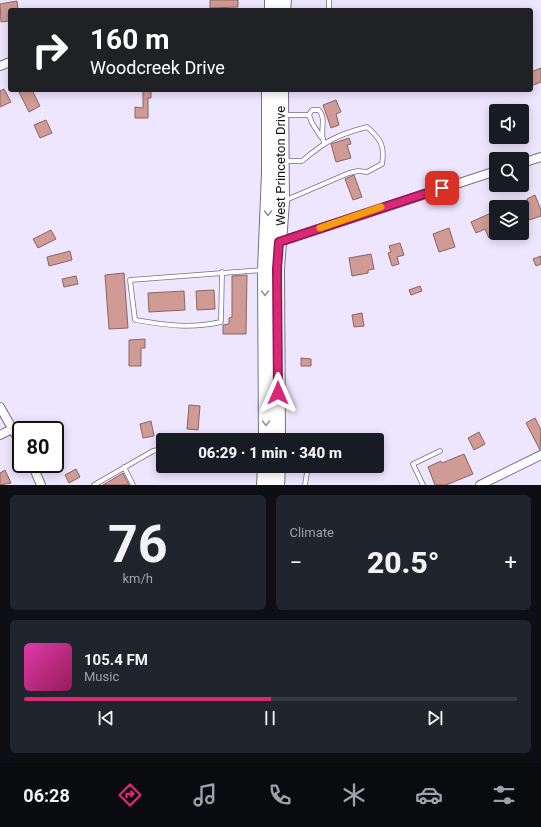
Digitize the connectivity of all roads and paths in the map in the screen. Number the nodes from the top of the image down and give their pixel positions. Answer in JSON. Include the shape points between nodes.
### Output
{"nodes":[{"id":1,"x":269,"y":92,"type":"edge"},
{"id":2,"x":281,"y":92,"type":"edge"},
{"id":3,"x":281,"y":115,"type":"junction"},
{"id":4,"x":309,"y":115,"type":"junction"},
{"id":5,"x":321,"y":137,"type":"junction"},
{"id":6,"x":324,"y":142,"type":"junction"},
{"id":7,"x":541,"y":157,"type":"edge"},
{"id":8,"x":280,"y":161,"type":"junction"},
{"id":9,"x":529,"y":161,"type":"edge"},
{"id":10,"x":489,"y":173,"type":"edge"},
{"id":11,"x":282,"y":202,"type":"junction"},
{"id":12,"x":273,"y":241,"type":"junction"},
{"id":13,"x":271,"y":269,"type":"junction"},
{"id":14,"x":222,"y":272,"type":"junction"},
{"id":15,"x":0,"y":407,"type":"edge"},
{"id":16,"x":12,"y":429,"type":"joint"},
{"id":17,"x":266,"y":433,"type":"edge"},
{"id":18,"x":278,"y":433,"type":"edge"},
{"id":19,"x":0,"y":435,"type":"edge"},
{"id":20,"x":156,"y":451,"type":"edge"},
{"id":21,"x":440,"y":451,"type":"dead end"},
{"id":22,"x":541,"y":455,"type":"edge"},
{"id":23,"x":124,"y":467,"type":"junction"},
{"id":24,"x":36,"y":473,"type":"edge"},
{"id":25,"x":265,"y":473,"type":"edge"},
{"id":26,"x":278,"y":473,"type":"edge"},
{"id":27,"x":307,"y":473,"type":"edge"},
{"id":28,"x":41,"y":485,"type":"edge"},
{"id":29,"x":94,"y":485,"type":"edge"},
{"id":30,"x":133,"y":485,"type":"edge"},
{"id":31,"x":264,"y":485,"type":"edge"},
{"id":32,"x":277,"y":485,"type":"edge"},
{"id":33,"x":305,"y":485,"type":"edge"},
{"id":34,"x":422,"y":485,"type":"edge"},
{"id":35,"x":480,"y":485,"type":"edge"}],
"edges":[{"from":1,"to":12,"type":"highway","name":"West Princeton Drive","one_way":true},
{"from":2,"to":3,"type":"highway","name":"West Princeton Drive"},
{"from":3,"to":4,"type":"lane"},
{"from":3,"to":8,"type":"highway","name":"West Princeton Drive"},
{"from":4,"to":5,"type":"lane"},
{"from":4,"to":5,"type":"lane","via":[[315,109],[321,112]]},
{"from":5,"to":6,"type":"lane"},
{"from":6,"to":8,"type":"lane","via":[[302,161]]},
{"from":6,"to":11,"type":"lane","via":[[346,132],[367,127],[379,138],[384,154],[382,164],[367,172],[358,170],[349,173]]},
{"from":7,"to":9,"type":"street"},
{"from":8,"to":11,"type":"highway","name":"West Princeton Drive"},
{"from":10,"to":12,"type":"street"},
{"from":11,"to":12,"type":"highway","name":"West Princeton Drive"},
{"from":12,"to":13,"type":"highway"},
{"from":13,"to":14,"type":"lane"},
{"from":13,"to":17,"type":"highway","one_way":true},
{"from":13,"to":18,"type":"highway"},
{"from":14,"to":14,"type":"lane","via":[[130,280],[135,320],[172,326],[200,327],[221,322]]},
{"from":15,"to":16,"type":"street"},
{"from":16,"to":19,"type":"street"},
{"from":20,"to":23,"type":"lane"},
{"from":21,"to":34,"type":"lane","via":[[413,464]]},
{"from":22,"to":35,"type":"street"},
{"from":23,"to":29,"type":"lane"},
{"from":23,"to":30,"type":"lane"},
{"from":24,"to":28,"type":"street"},
{"from":25,"to":31,"type":"highway"},
{"from":26,"to":32,"type":"highway"},
{"from":27,"to":33,"type":"lane"}]}
